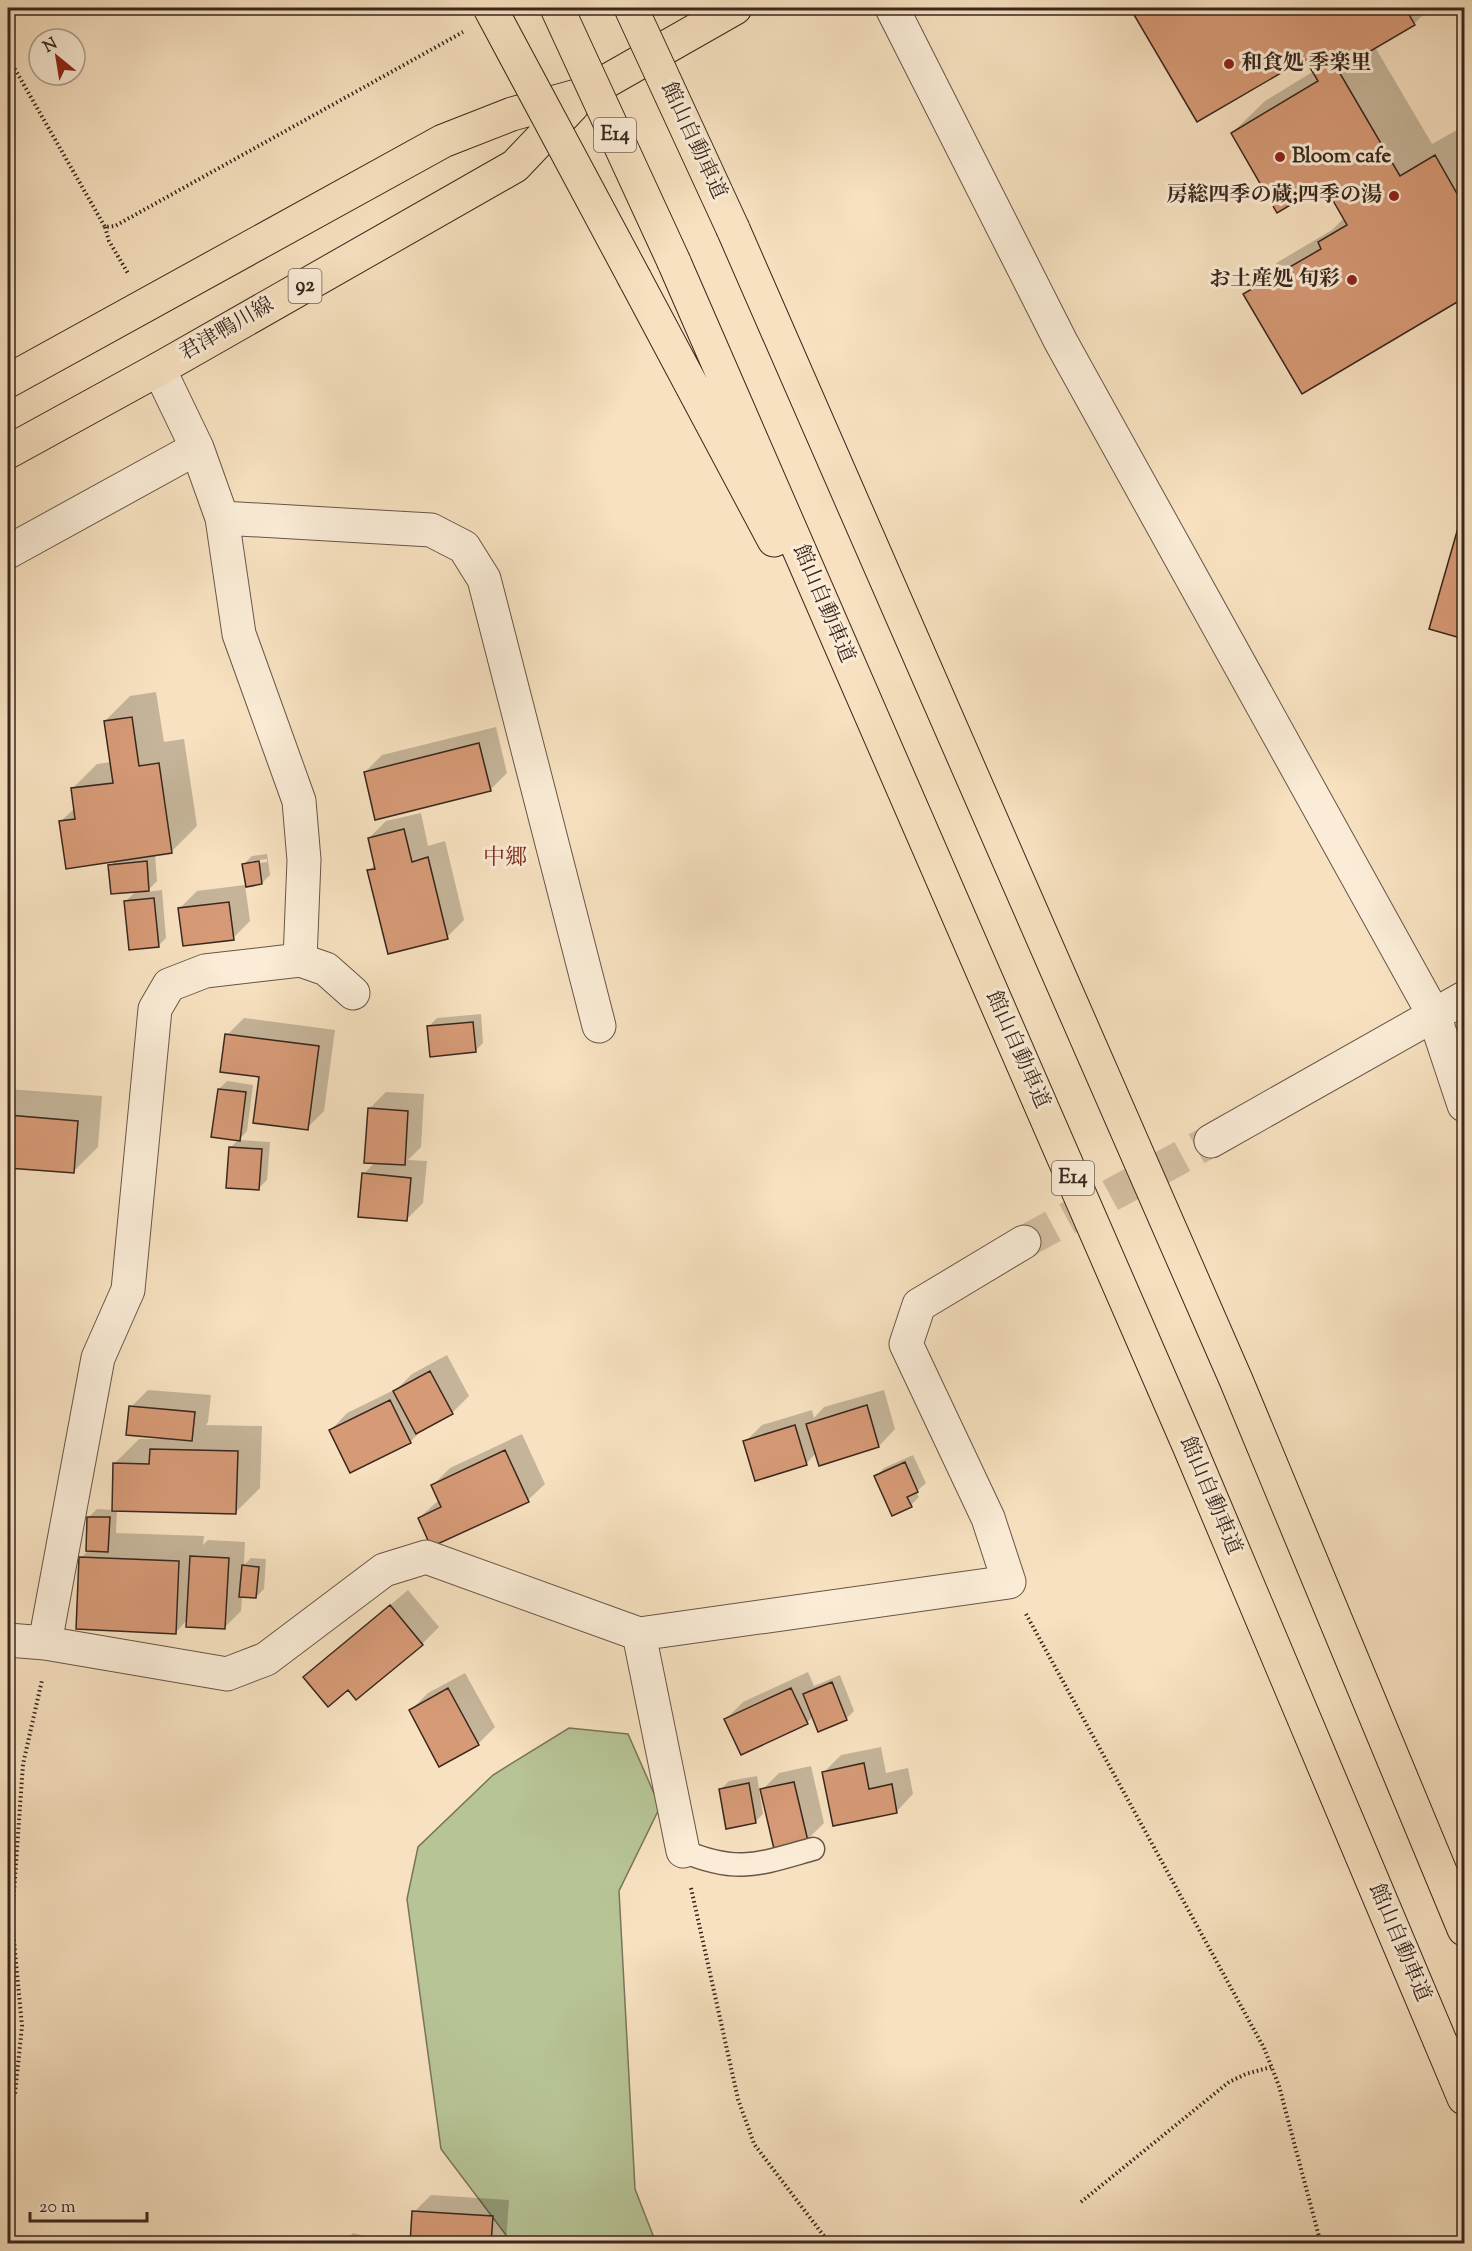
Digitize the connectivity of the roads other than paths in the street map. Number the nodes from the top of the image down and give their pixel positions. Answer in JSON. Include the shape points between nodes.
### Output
{"nodes":[{"id":1,"x":490,"y":8,"type":"edge"},
{"id":2,"x":556,"y":8,"type":"edge"},
{"id":3,"x":631,"y":8,"type":"edge"},
{"id":4,"x":735,"y":8,"type":"edge"},
{"id":5,"x":892,"y":8,"type":"edge"},
{"id":6,"x":584,"y":94,"type":"junction"},
{"id":7,"x":159,"y":369,"type":"junction"},
{"id":8,"x":8,"y":381,"type":"edge"},
{"id":9,"x":197,"y":448,"type":"junction"},
{"id":10,"x":8,"y":452,"type":"edge"},
{"id":11,"x":222,"y":518,"type":"junction"},
{"id":12,"x":8,"y":552,"type":"edge"},
{"id":13,"x":892,"y":765,"type":"junction"},
{"id":14,"x":300,"y":960,"type":"junction"},
{"id":15,"x":353,"y":993,"type":"dead end"},
{"id":16,"x":1464,"y":998,"type":"edge"},
{"id":17,"x":1434,"y":1015,"type":"junction"},
{"id":18,"x":599,"y":1026,"type":"dead end"},
{"id":19,"x":1464,"y":1105,"type":"edge"},
{"id":20,"x":1211,"y":1141,"type":"tunnel mouth"},
{"id":21,"x":1024,"y":1242,"type":"tunnel mouth"},
{"id":22,"x":639,"y":1634,"type":"junction"},
{"id":23,"x":8,"y":1640,"type":"edge"},
{"id":24,"x":48,"y":1644,"type":"junction"},
{"id":25,"x":813,"y":1849,"type":"dead end"},
{"id":26,"x":683,"y":1851,"type":"joint"},
{"id":27,"x":1464,"y":1929,"type":"edge"},
{"id":28,"x":1464,"y":2098,"type":"edge"}],
"edges":[{"from":1,"to":13,"type":"main road","bridge":true},
{"from":2,"to":13,"type":"main road","name":"館山自動車道","number":"E14","bridge":true,"via":[[674,262]]},
{"from":3,"to":27,"type":"main road","name":"館山自動車道","bridge":true,"via":[[734,229],[1236,1380]]},
{"from":4,"to":6,"type":"main road","name":"君津鴨川線","number":"92"},
{"from":5,"to":17,"type":"street","via":[[1061,342]]},
{"from":6,"to":7,"type":"main road","name":"君津鴨川線","number":"92","via":[[515,166]]},
{"from":6,"to":8,"type":"main road","name":"君津鴨川線","number":"92","via":[[512,114],[443,141]]},
{"from":7,"to":9,"type":"street"},
{"from":7,"to":10,"type":"main road","name":"君津鴨川線","number":"92"},
{"from":9,"to":11,"type":"street"},
{"from":9,"to":12,"type":"street"},
{"from":11,"to":14,"type":"street","via":[[239,634],[299,801],[304,860]]},
{"from":11,"to":18,"type":"street","via":[[431,530],[464,547],[484,579]]},
{"from":13,"to":28,"type":"main road","name":"館山自動車道","number":"E14","via":[[1190,1448]]},
{"from":14,"to":15,"type":"street","via":[[326,969]]},
{"from":14,"to":24,"type":"street","via":[[205,971],[169,985],[155,1009],[128,1290],[98,1358]]},
{"from":16,"to":17,"type":"street"},
{"from":17,"to":19,"type":"street"},
{"from":17,"to":20,"type":"street"},
{"from":21,"to":22,"type":"street","via":[[919,1305],[906,1344],[988,1518],[1009,1582]]},
{"from":22,"to":24,"type":"street","via":[[426,1557],[384,1570],[266,1659],[227,1674]]},
{"from":22,"to":26,"type":"street"},
{"from":23,"to":24,"type":"street"},
{"from":25,"to":26,"type":"lane","via":[[754,1866],[708,1861]]}]}
